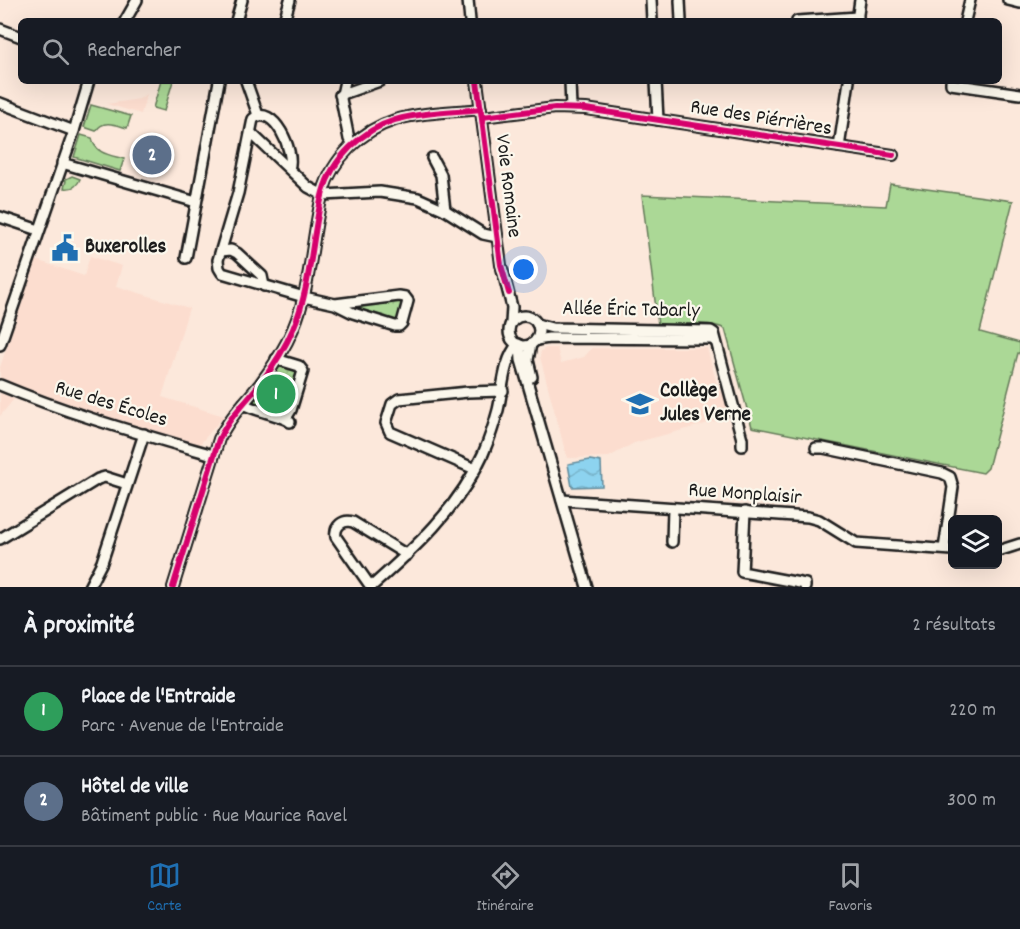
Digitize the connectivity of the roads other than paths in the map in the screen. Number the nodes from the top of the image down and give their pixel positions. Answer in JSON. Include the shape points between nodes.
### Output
{"nodes":[{"id":1,"x":242,"y":0,"type":"edge"},
{"id":2,"x":290,"y":0,"type":"edge"},
{"id":3,"x":468,"y":0,"type":"edge"},
{"id":4,"x":651,"y":0,"type":"edge"},
{"id":5,"x":680,"y":0,"type":"edge"},
{"id":6,"x":860,"y":0,"type":"edge"},
{"id":7,"x":970,"y":0,"type":"edge"},
{"id":8,"x":1008,"y":0,"type":"edge"},
{"id":9,"x":134,"y":1,"type":"edge"},
{"id":10,"x":1020,"y":3,"type":"edge"},
{"id":11,"x":126,"y":18,"type":"edge"},
{"id":12,"x":237,"y":18,"type":"edge"},
{"id":13,"x":285,"y":18,"type":"edge"},
{"id":14,"x":470,"y":18,"type":"edge"},
{"id":15,"x":652,"y":18,"type":"edge"},
{"id":16,"x":681,"y":18,"type":"edge"},
{"id":17,"x":858,"y":18,"type":"edge"},
{"id":18,"x":966,"y":18,"type":"edge"},
{"id":19,"x":0,"y":29,"type":"edge"},
{"id":20,"x":18,"y":36,"type":"edge"},
{"id":21,"x":88,"y":84,"type":"edge"},
{"id":22,"x":218,"y":84,"type":"edge"},
{"id":23,"x":247,"y":84,"type":"edge"},
{"id":24,"x":344,"y":84,"type":"edge"},
{"id":25,"x":371,"y":84,"type":"edge"},
{"id":26,"x":477,"y":84,"type":"edge"},
{"id":27,"x":570,"y":84,"type":"edge"},
{"id":28,"x":656,"y":84,"type":"edge"},
{"id":29,"x":849,"y":84,"type":"edge"},
{"id":30,"x":951,"y":84,"type":"edge"},
{"id":31,"x":1020,"y":94,"type":"edge"},
{"id":32,"x":340,"y":95,"type":"junction"},
{"id":33,"x":0,"y":104,"type":"edge"},
{"id":34,"x":571,"y":108,"type":"junction"},
{"id":35,"x":481,"y":113,"type":"junction"},
{"id":36,"x":258,"y":115,"type":"junction"},
{"id":37,"x":657,"y":120,"type":"junction"},
{"id":38,"x":74,"y":131,"type":"junction"},
{"id":39,"x":251,"y":133,"type":"junction"},
{"id":40,"x":353,"y":144,"type":"junction"},
{"id":41,"x":839,"y":147,"type":"junction"},
{"id":42,"x":893,"y":155,"type":"dead end"},
{"id":43,"x":432,"y":158,"type":"dead end"},
{"id":44,"x":62,"y":163,"type":"junction"},
{"id":45,"x":289,"y":168,"type":"junction"},
{"id":46,"x":323,"y":195,"type":"junction"},
{"id":47,"x":196,"y":202,"type":"junction"},
{"id":48,"x":445,"y":210,"type":"junction"},
{"id":49,"x":0,"y":218,"type":"edge"},
{"id":50,"x":39,"y":230,"type":"junction"},
{"id":51,"x":496,"y":237,"type":"junction"},
{"id":52,"x":221,"y":251,"type":"junction"},
{"id":53,"x":186,"y":258,"type":"dead end"},
{"id":54,"x":264,"y":286,"type":"junction"},
{"id":55,"x":509,"y":294,"type":"junction"},
{"id":56,"x":304,"y":297,"type":"junction"},
{"id":57,"x":334,"y":304,"type":"junction"},
{"id":58,"x":529,"y":317,"type":"junction"},
{"id":59,"x":511,"y":323,"type":"junction"},
{"id":60,"x":537,"y":324,"type":"junction"},
{"id":61,"x":509,"y":333,"type":"junction"},
{"id":62,"x":534,"y":342,"type":"junction"},
{"id":63,"x":716,"y":342,"type":"junction"},
{"id":64,"x":0,"y":345,"type":"edge"},
{"id":65,"x":519,"y":345,"type":"junction"},
{"id":66,"x":276,"y":359,"type":"junction"},
{"id":67,"x":506,"y":370,"type":"junction"},
{"id":68,"x":526,"y":378,"type":"junction"},
{"id":69,"x":0,"y":384,"type":"edge"},
{"id":70,"x":503,"y":388,"type":"junction"},
{"id":71,"x":243,"y":404,"type":"junction"},
{"id":72,"x":541,"y":426,"type":"junction"},
{"id":73,"x":144,"y":434,"type":"junction"},
{"id":74,"x":742,"y":446,"type":"dead end"},
{"id":75,"x":816,"y":448,"type":"dead end"},
{"id":76,"x":213,"y":455,"type":"junction"},
{"id":77,"x":475,"y":469,"type":"junction"},
{"id":78,"x":127,"y":484,"type":"junction"},
{"id":79,"x":562,"y":500,"type":"junction"},
{"id":80,"x":673,"y":508,"type":"junction"},
{"id":81,"x":745,"y":512,"type":"junction"},
{"id":82,"x":951,"y":515,"type":"edge"},
{"id":83,"x":0,"y":538,"type":"edge"},
{"id":84,"x":672,"y":542,"type":"dead end"},
{"id":85,"x":1020,"y":544,"type":"edge"},
{"id":86,"x":948,"y":549,"type":"edge"},
{"id":87,"x":1002,"y":551,"type":"edge"},
{"id":88,"x":407,"y":555,"type":"junction"},
{"id":89,"x":89,"y":587,"type":"edge"},
{"id":90,"x":173,"y":587,"type":"edge"},
{"id":91,"x":371,"y":587,"type":"edge"},
{"id":92,"x":587,"y":587,"type":"edge"},
{"id":93,"x":805,"y":587,"type":"edge"}],
"edges":[{"from":1,"to":12,"type":"street"},
{"from":2,"to":13,"type":"street"},
{"from":3,"to":14,"type":"street"},
{"from":4,"to":15,"type":"street"},
{"from":5,"to":16,"type":"street"},
{"from":6,"to":17,"type":"street"},
{"from":7,"to":18,"type":"street"},
{"from":8,"to":10,"type":"street"},
{"from":9,"to":11,"type":"street"},
{"from":19,"to":20,"type":"street"},
{"from":21,"to":38,"type":"street"},
{"from":22,"to":47,"type":"street"},
{"from":23,"to":36,"type":"street"},
{"from":24,"to":32,"type":"street"},
{"from":25,"to":32,"type":"street"},
{"from":26,"to":35,"type":"street","name":"Voie Romaine"},
{"from":27,"to":34,"type":"street"},
{"from":28,"to":37,"type":"street"},
{"from":29,"to":41,"type":"street"},
{"from":30,"to":31,"type":"street"},
{"from":32,"to":40,"type":"street","via":[[348,139]]},
{"from":33,"to":38,"type":"street"},
{"from":34,"to":35,"type":"street","name":"Rue des Piérrières"},
{"from":34,"to":37,"type":"street","name":"Rue des Piérrières"},
{"from":35,"to":40,"type":"street","name":"Rue des Piérrières","via":[[393,120]]},
{"from":35,"to":51,"type":"street","name":"Voie Romaine"},
{"from":36,"to":39,"type":"street","via":[[253,119]]},
{"from":36,"to":45,"type":"street","via":[[270,118],[282,133],[291,160]]},
{"from":37,"to":41,"type":"street","name":"Rue des Piérrières"},
{"from":38,"to":44,"type":"street"},
{"from":39,"to":45,"type":"street"},
{"from":39,"to":52,"type":"street"},
{"from":40,"to":46,"type":"street","name":"Rue des Piérrières","via":[[336,166]]},
{"from":41,"to":42,"type":"street","name":"Rue des Piérrières"},
{"from":43,"to":48,"type":"street","via":[[440,172]]},
{"from":44,"to":47,"type":"street"},
{"from":44,"to":50,"type":"street"},
{"from":45,"to":46,"type":"street","via":[[308,187]]},
{"from":46,"to":48,"type":"street","via":[[399,194]]},
{"from":46,"to":56,"type":"street","name":"Rue des Piérrières"},
{"from":47,"to":53,"type":"street"},
{"from":48,"to":51,"type":"street","via":[[483,234]]},
{"from":49,"to":50,"type":"street"},
{"from":50,"to":64,"type":"street"},
{"from":51,"to":55,"type":"street","name":"Voie Romaine"},
{"from":52,"to":54,"type":"street","via":[[231,249],[237,253],[262,276]]},
{"from":52,"to":54,"type":"street","via":[[218,264],[222,273]]},
{"from":54,"to":56,"type":"street"},
{"from":55,"to":58,"type":"street","name":"Voie Romaine"},
{"from":55,"to":59,"type":"street","name":"Voie Romaine"},
{"from":56,"to":57,"type":"street"},
{"from":56,"to":66,"type":"street","name":"Rue des Piérrières","via":[[293,330]]},
{"from":57,"to":57,"type":"street","via":[[399,296],[408,301],[402,324],[397,327]]},
{"from":58,"to":59,"type":"street","via":[[519,317]]},
{"from":58,"to":60,"type":"street","name":"Voie Romaine"},
{"from":59,"to":61,"type":"street","name":"Voie Romaine"},
{"from":60,"to":62,"type":"street","via":[[539,332]]},
{"from":60,"to":63,"type":"street","name":"Allée Éric Tabarly","via":[[552,328],[708,329]]},
{"from":61,"to":65,"type":"street"},
{"from":61,"to":67,"type":"street","name":"Voie Romaine"},
{"from":62,"to":63,"type":"street","name":"Allée Éric Tabarly","via":[[549,338]]},
{"from":62,"to":65,"type":"street"},
{"from":62,"to":72,"type":"street","via":[[528,360]]},
{"from":63,"to":74,"type":"street","name":"Allée Éric Tabarly"},
{"from":65,"to":67,"type":"street","via":[[512,351]]},
{"from":65,"to":68,"type":"street"},
{"from":66,"to":71,"type":"street","name":"Rue des Piérrières"},
{"from":66,"to":71,"type":"street","via":[[303,371],[288,420]]},
{"from":67,"to":70,"type":"street"},
{"from":68,"to":70,"type":"street","via":[[512,376]]},
{"from":68,"to":72,"type":"street"},
{"from":69,"to":73,"type":"street","name":"Rue des Écoles","via":[[38,401]]},
{"from":70,"to":77,"type":"street","via":[[494,426]]},
{"from":70,"to":77,"type":"street","via":[[399,399],[392,404],[386,423],[390,432]]},
{"from":71,"to":76,"type":"street","name":"Rue des Piérrières","via":[[222,433]]},
{"from":72,"to":79,"type":"street"},
{"from":73,"to":76,"type":"street","name":"Rue des Écoles"},
{"from":73,"to":78,"type":"street"},
{"from":75,"to":82,"type":"street","via":[[950,477]]},
{"from":76,"to":90,"type":"street","name":"Rue des Piérrières"},
{"from":77,"to":88,"type":"street","via":[[454,504]]},
{"from":78,"to":83,"type":"street","via":[[105,477],[98,479]]},
{"from":78,"to":89,"type":"street","via":[[102,562]]},
{"from":79,"to":80,"type":"street","name":"Rue Monplaisir"},
{"from":79,"to":92,"type":"street"},
{"from":80,"to":81,"type":"street","name":"Rue Monplaisir"},
{"from":80,"to":84,"type":"street","name":"Rue Monplaisir"},
{"from":81,"to":86,"type":"street","name":"Rue Monplaisir","via":[[814,518],[856,543]]},
{"from":81,"to":93,"type":"street","via":[[742,572]]},
{"from":85,"to":87,"type":"street"},
{"from":88,"to":91,"type":"street"},
{"from":88,"to":91,"type":"street","via":[[353,522],[339,525],[336,537]]}]}
